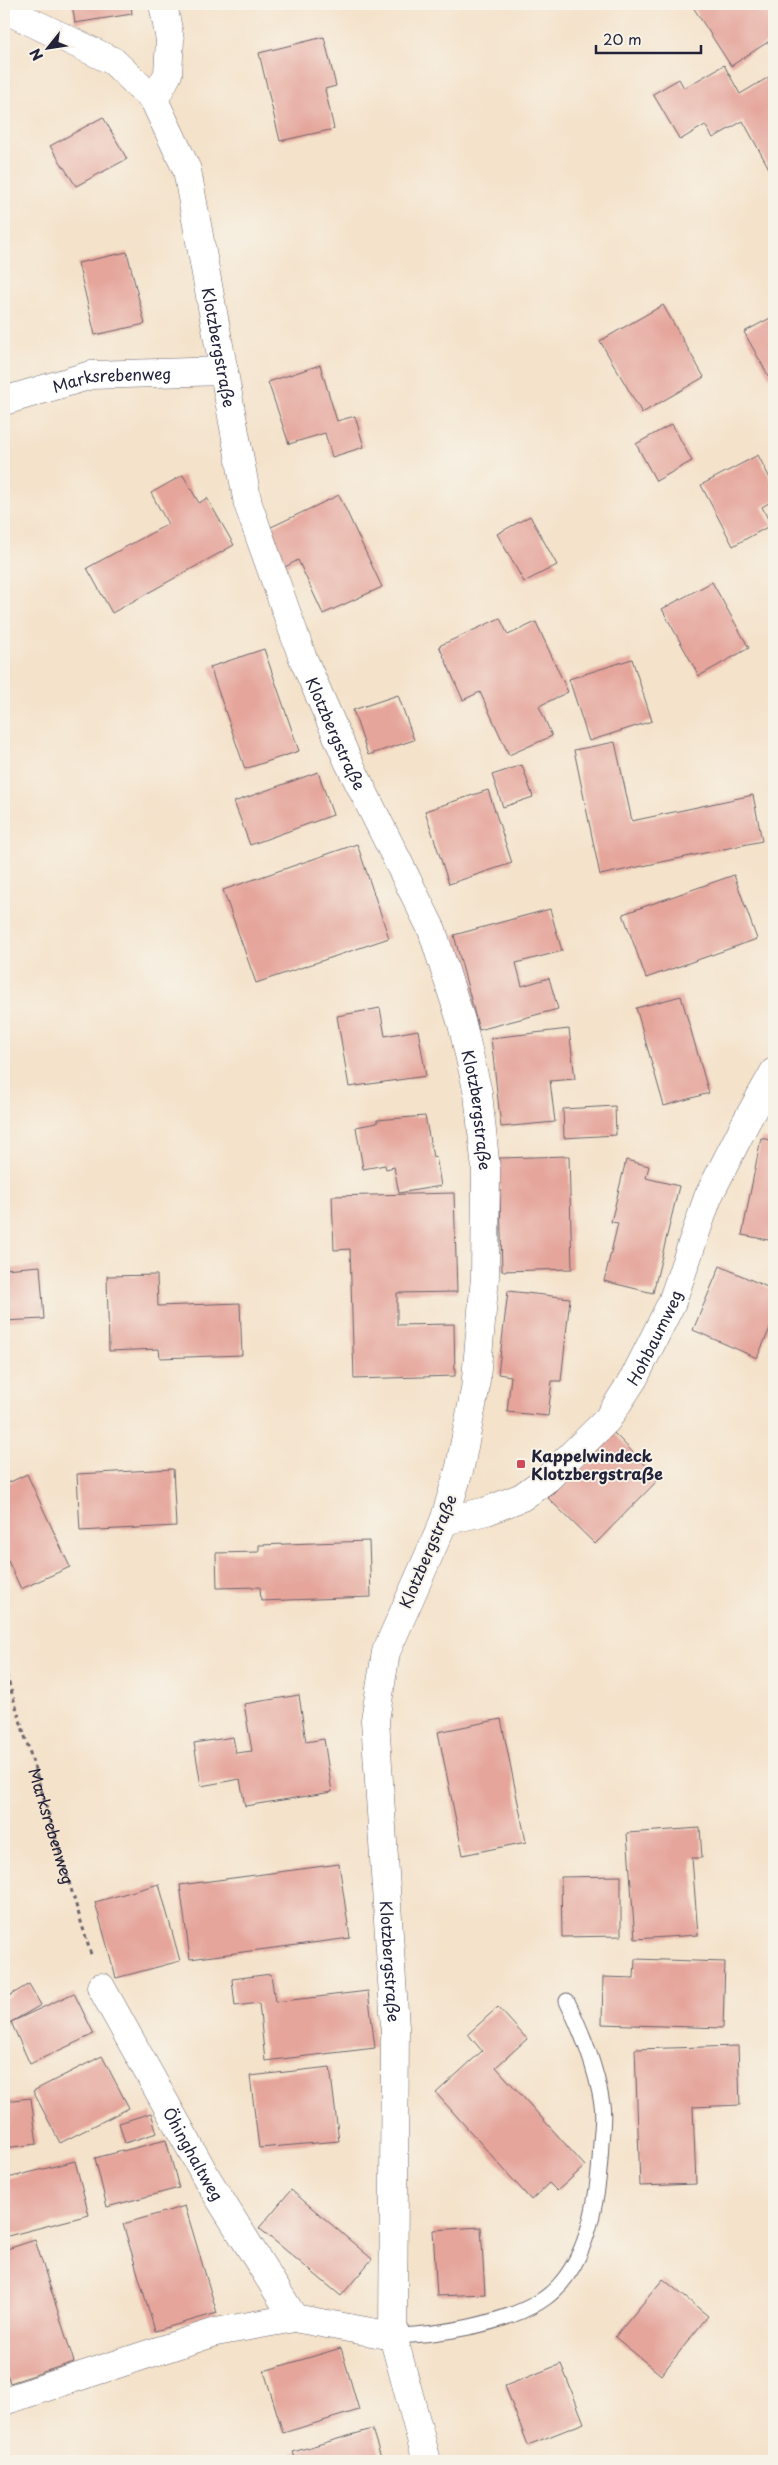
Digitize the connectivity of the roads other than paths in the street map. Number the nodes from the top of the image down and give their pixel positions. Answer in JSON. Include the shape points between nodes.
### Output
{"nodes":[{"id":1,"x":163,"y":4,"type":"edge"},
{"id":2,"x":4,"y":9,"type":"edge"},
{"id":3,"x":154,"y":100,"type":"junction"},
{"id":4,"x":224,"y":371,"type":"junction"},
{"id":5,"x":4,"y":400,"type":"edge"},
{"id":6,"x":774,"y":1072,"type":"edge"},
{"id":7,"x":444,"y":1521,"type":"junction"},
{"id":8,"x":101,"y":1987,"type":"road end"},
{"id":9,"x":567,"y":2001,"type":"dead end"},
{"id":10,"x":294,"y":2318,"type":"junction"},
{"id":11,"x":393,"y":2336,"type":"junction"},
{"id":12,"x":4,"y":2401,"type":"edge"},
{"id":13,"x":427,"y":2461,"type":"edge"}],
"edges":[{"from":1,"to":3,"type":"street","via":[[170,40],[168,74]]},
{"from":2,"to":3,"type":"street","name":"Klotzbergstraße","via":[[113,61]]},
{"from":3,"to":4,"type":"street","name":"Klotzbergstraße","via":[[187,170]]},
{"from":4,"to":5,"type":"street","name":"Marksrebenweg","via":[[91,375]]},
{"from":4,"to":7,"type":"street","name":"Klotzbergstraße","via":[[248,504],[302,656],[348,761],[432,930],[462,1024],[478,1094],[486,1170],[485,1286],[475,1390],[460,1467]]},
{"from":6,"to":7,"type":"street","name":"Hohbaumweg","via":[[708,1197],[672,1302],[634,1378],[607,1420],[548,1478],[522,1497],[487,1511]]},
{"from":7,"to":11,"type":"street","name":"Klotzbergstraße","via":[[386,1652],[375,1720],[395,2027]]},
{"from":8,"to":10,"type":"street","name":"Öhinghaltweg","via":[[208,2180]]},
{"from":9,"to":11,"type":"lane","via":[[589,2047],[603,2107],[600,2178],[587,2238],[563,2280],[540,2301],[468,2327],[423,2335]]},
{"from":10,"to":11,"type":"street"},
{"from":10,"to":12,"type":"street","via":[[216,2332]]},
{"from":11,"to":13,"type":"street","name":"Klotzbergstraße"}]}
